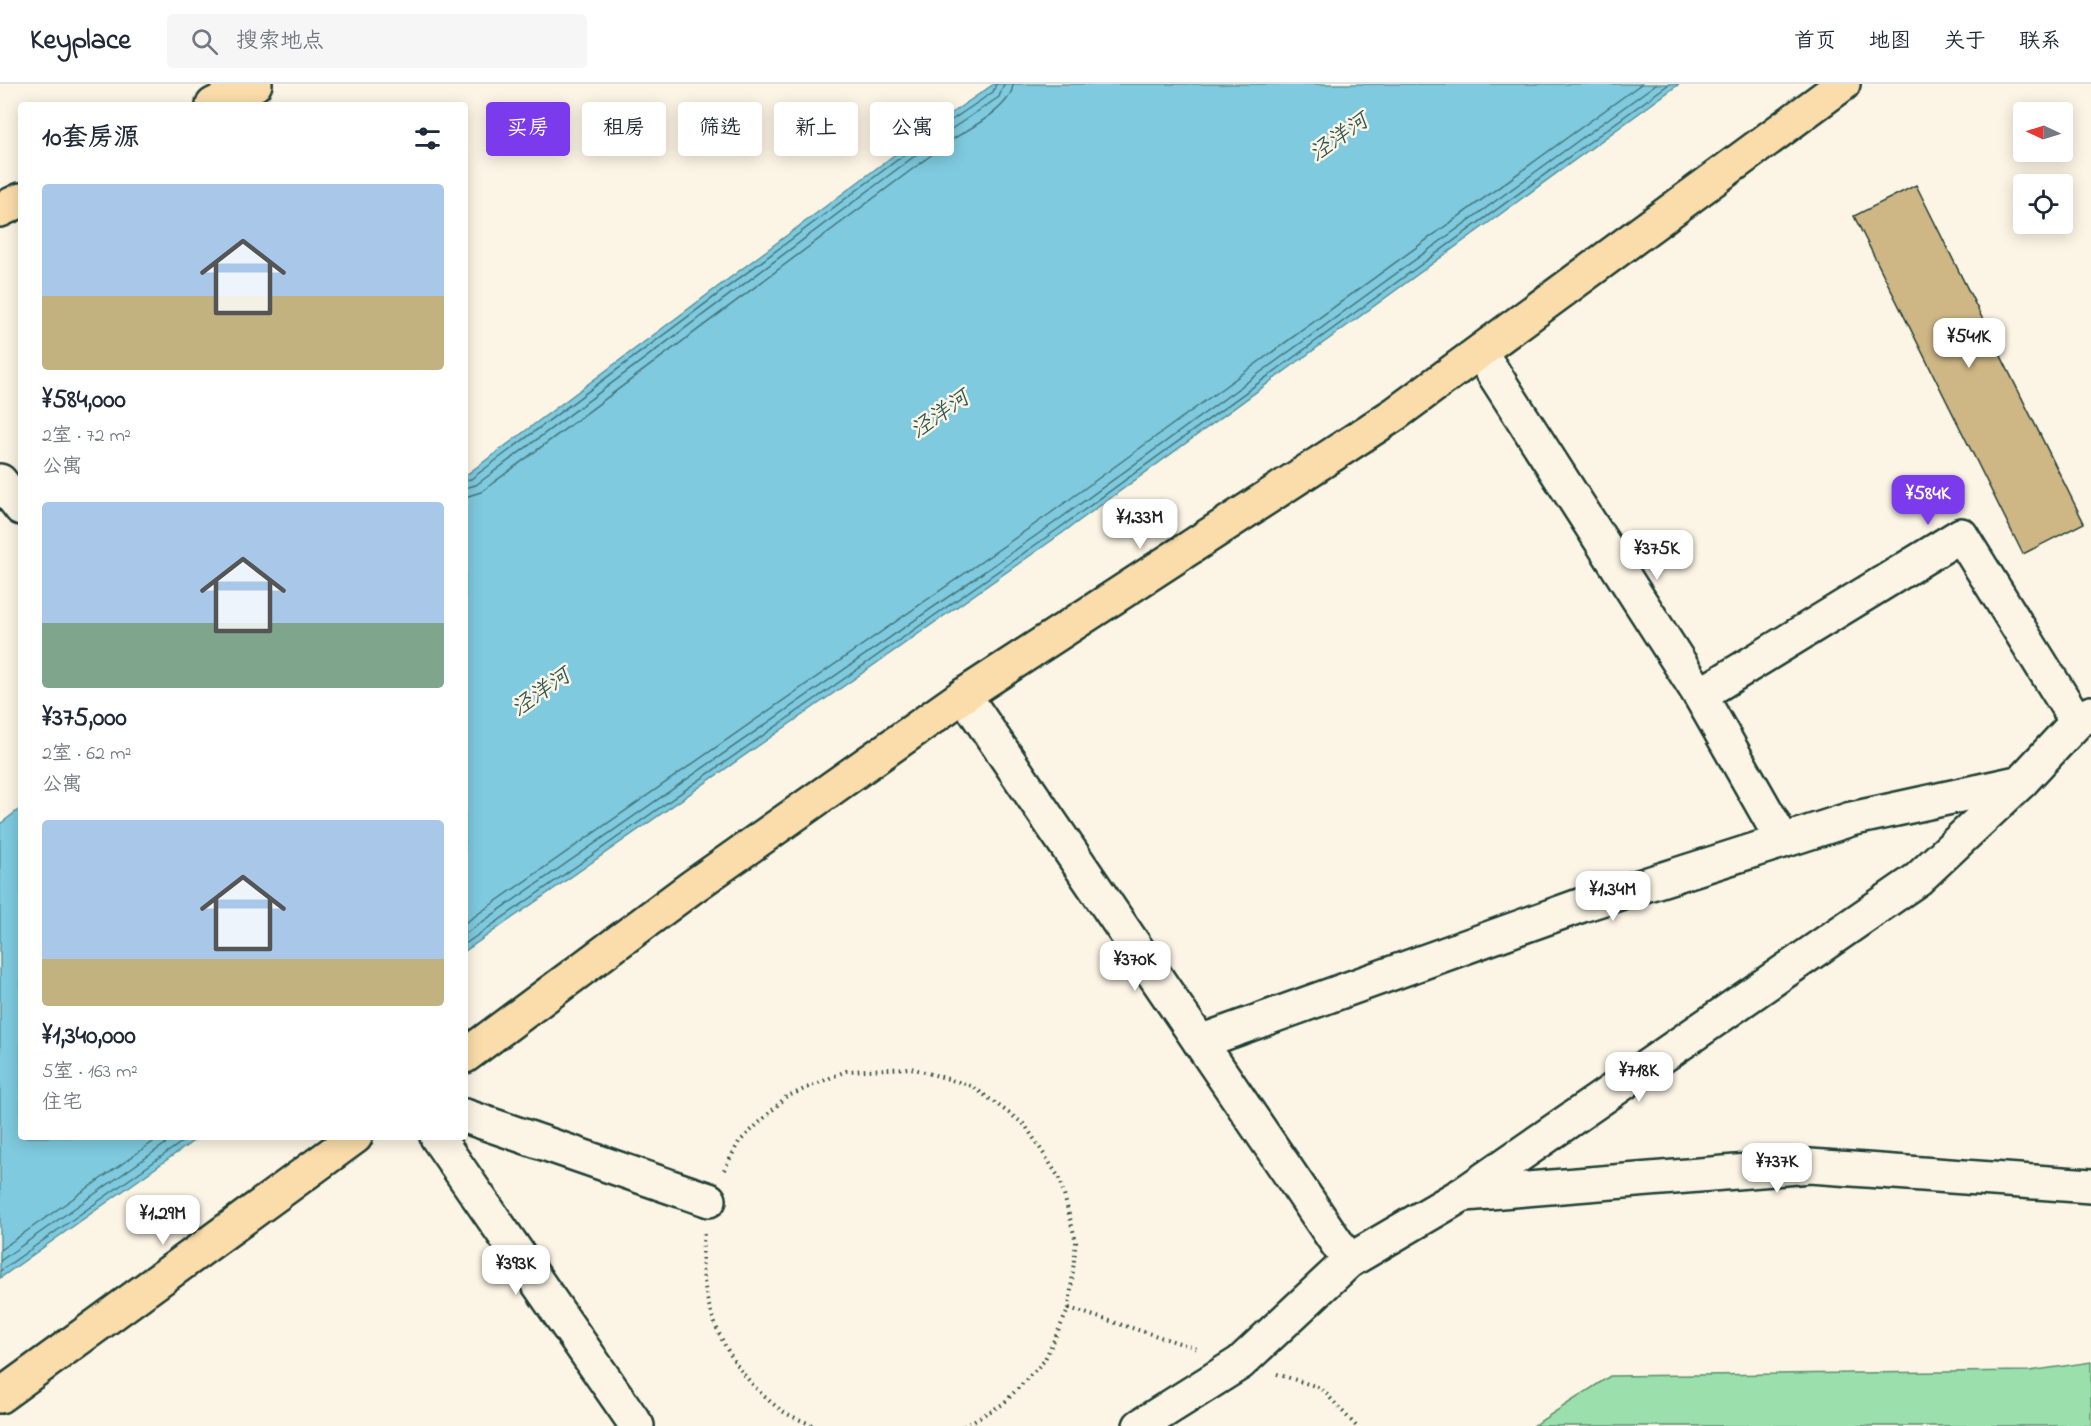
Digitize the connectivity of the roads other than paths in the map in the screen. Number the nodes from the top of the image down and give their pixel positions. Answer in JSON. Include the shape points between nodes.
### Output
{"nodes":[{"id":1,"x":255,"y":84,"type":"edge"},
{"id":2,"x":1843,"y":84,"type":"edge"},
{"id":3,"x":219,"y":102,"type":"edge"},
{"id":4,"x":18,"y":201,"type":"edge"},
{"id":5,"x":0,"y":210,"type":"edge"},
{"id":6,"x":1480,"y":352,"type":"junction"},
{"id":7,"x":0,"y":481,"type":"edge"},
{"id":8,"x":18,"y":504,"type":"edge"},
{"id":9,"x":964,"y":695,"type":"junction"},
{"id":10,"x":1700,"y":695,"type":"junction"},
{"id":11,"x":2084,"y":717,"type":"edge"},
{"id":12,"x":2021,"y":782,"type":"junction"},
{"id":13,"x":1783,"y":841,"type":"junction"},
{"id":14,"x":1200,"y":1042,"type":"junction"},
{"id":15,"x":468,"y":1054,"type":"edge"},
{"id":16,"x":468,"y":1117,"type":"edge"},
{"id":17,"x":351,"y":1140,"type":"edge"},
{"id":18,"x":439,"y":1140,"type":"edge"},
{"id":19,"x":2091,"y":1186,"type":"edge"},
{"id":20,"x":1463,"y":1194,"type":"junction"},
{"id":21,"x":709,"y":1200,"type":"road end"},
{"id":22,"x":1349,"y":1261,"type":"junction"},
{"id":23,"x":0,"y":1396,"type":"edge"},
{"id":24,"x":637,"y":1426,"type":"edge"},
{"id":25,"x":1140,"y":1426,"type":"edge"}],
"edges":[{"from":1,"to":3,"type":"main road"},
{"from":2,"to":6,"type":"main road"},
{"from":4,"to":5,"type":"main road"},
{"from":6,"to":9,"type":"main road","via":[[1395,414]]},
{"from":6,"to":10,"type":"street"},
{"from":7,"to":8,"type":"street"},
{"from":9,"to":14,"type":"street"},
{"from":9,"to":15,"type":"main road","via":[[692,887]]},
{"from":10,"to":11,"type":"street","via":[[1961,536]]},
{"from":10,"to":13,"type":"street"},
{"from":11,"to":12,"type":"street"},
{"from":12,"to":13,"type":"street","via":[[1851,819]]},
{"from":12,"to":20,"type":"street","via":[[1918,879]]},
{"from":13,"to":14,"type":"street","via":[[1582,905]]},
{"from":14,"to":22,"type":"street"},
{"from":16,"to":21,"type":"street"},
{"from":17,"to":23,"type":"main road"},
{"from":18,"to":24,"type":"street"},
{"from":19,"to":20,"type":"street","via":[[1810,1166]]},
{"from":20,"to":22,"type":"street"},
{"from":22,"to":25,"type":"street","via":[[1240,1363]]}]}
